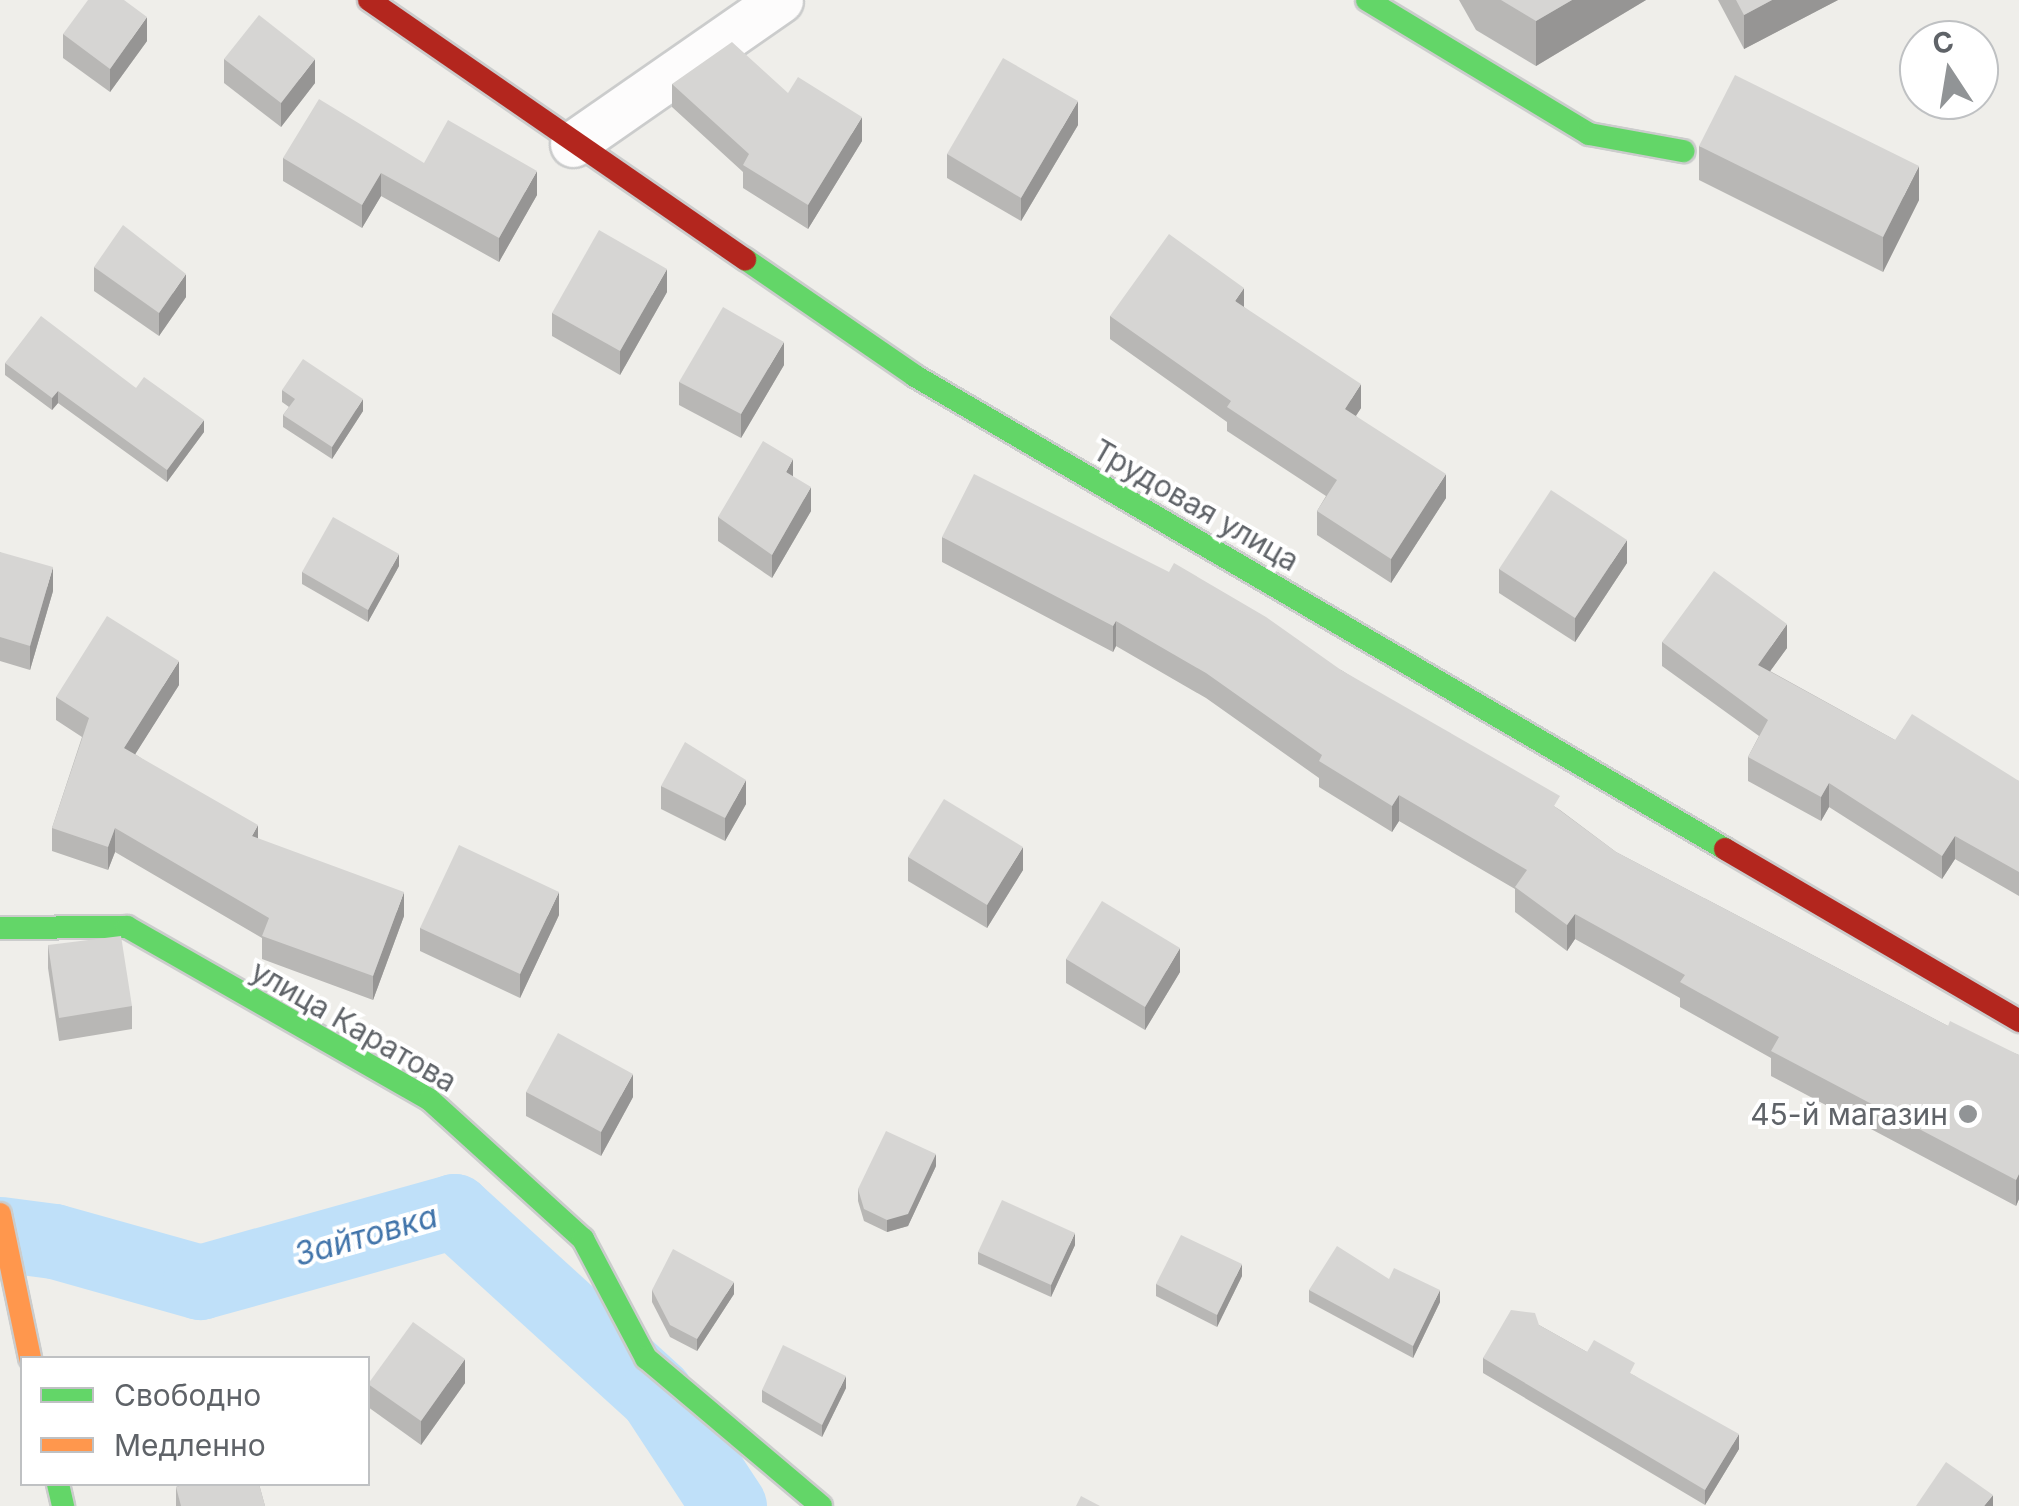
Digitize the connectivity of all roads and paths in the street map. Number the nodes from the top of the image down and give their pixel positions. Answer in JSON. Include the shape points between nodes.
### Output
{"nodes":[{"id":1,"x":369,"y":0,"type":"edge"},
{"id":2,"x":780,"y":0,"type":"edge"},
{"id":3,"x":1367,"y":0,"type":"edge"},
{"id":4,"x":573,"y":144,"type":"junction"},
{"id":5,"x":1683,"y":151,"type":"dead end"},
{"id":6,"x":0,"y":928,"type":"edge"},
{"id":7,"x":2019,"y":1021,"type":"edge"},
{"id":8,"x":0,"y":1214,"type":"edge"},
{"id":9,"x":30,"y":1356,"type":"edge"},
{"id":10,"x":821,"y":1506,"type":"edge"}],
"edges":[{"from":1,"to":4,"type":"street","name":"Трудовая улица"},
{"from":2,"to":4,"type":"street"},
{"from":3,"to":5,"type":"street","via":[[1589,134]]},
{"from":4,"to":7,"type":"street","name":"Трудовая улица","via":[[915,376]]},
{"from":6,"to":10,"type":"street","name":"улица Каратова","via":[[127,927],[430,1100],[583,1238],[646,1358]]},
{"from":8,"to":9,"type":"street"}]}
